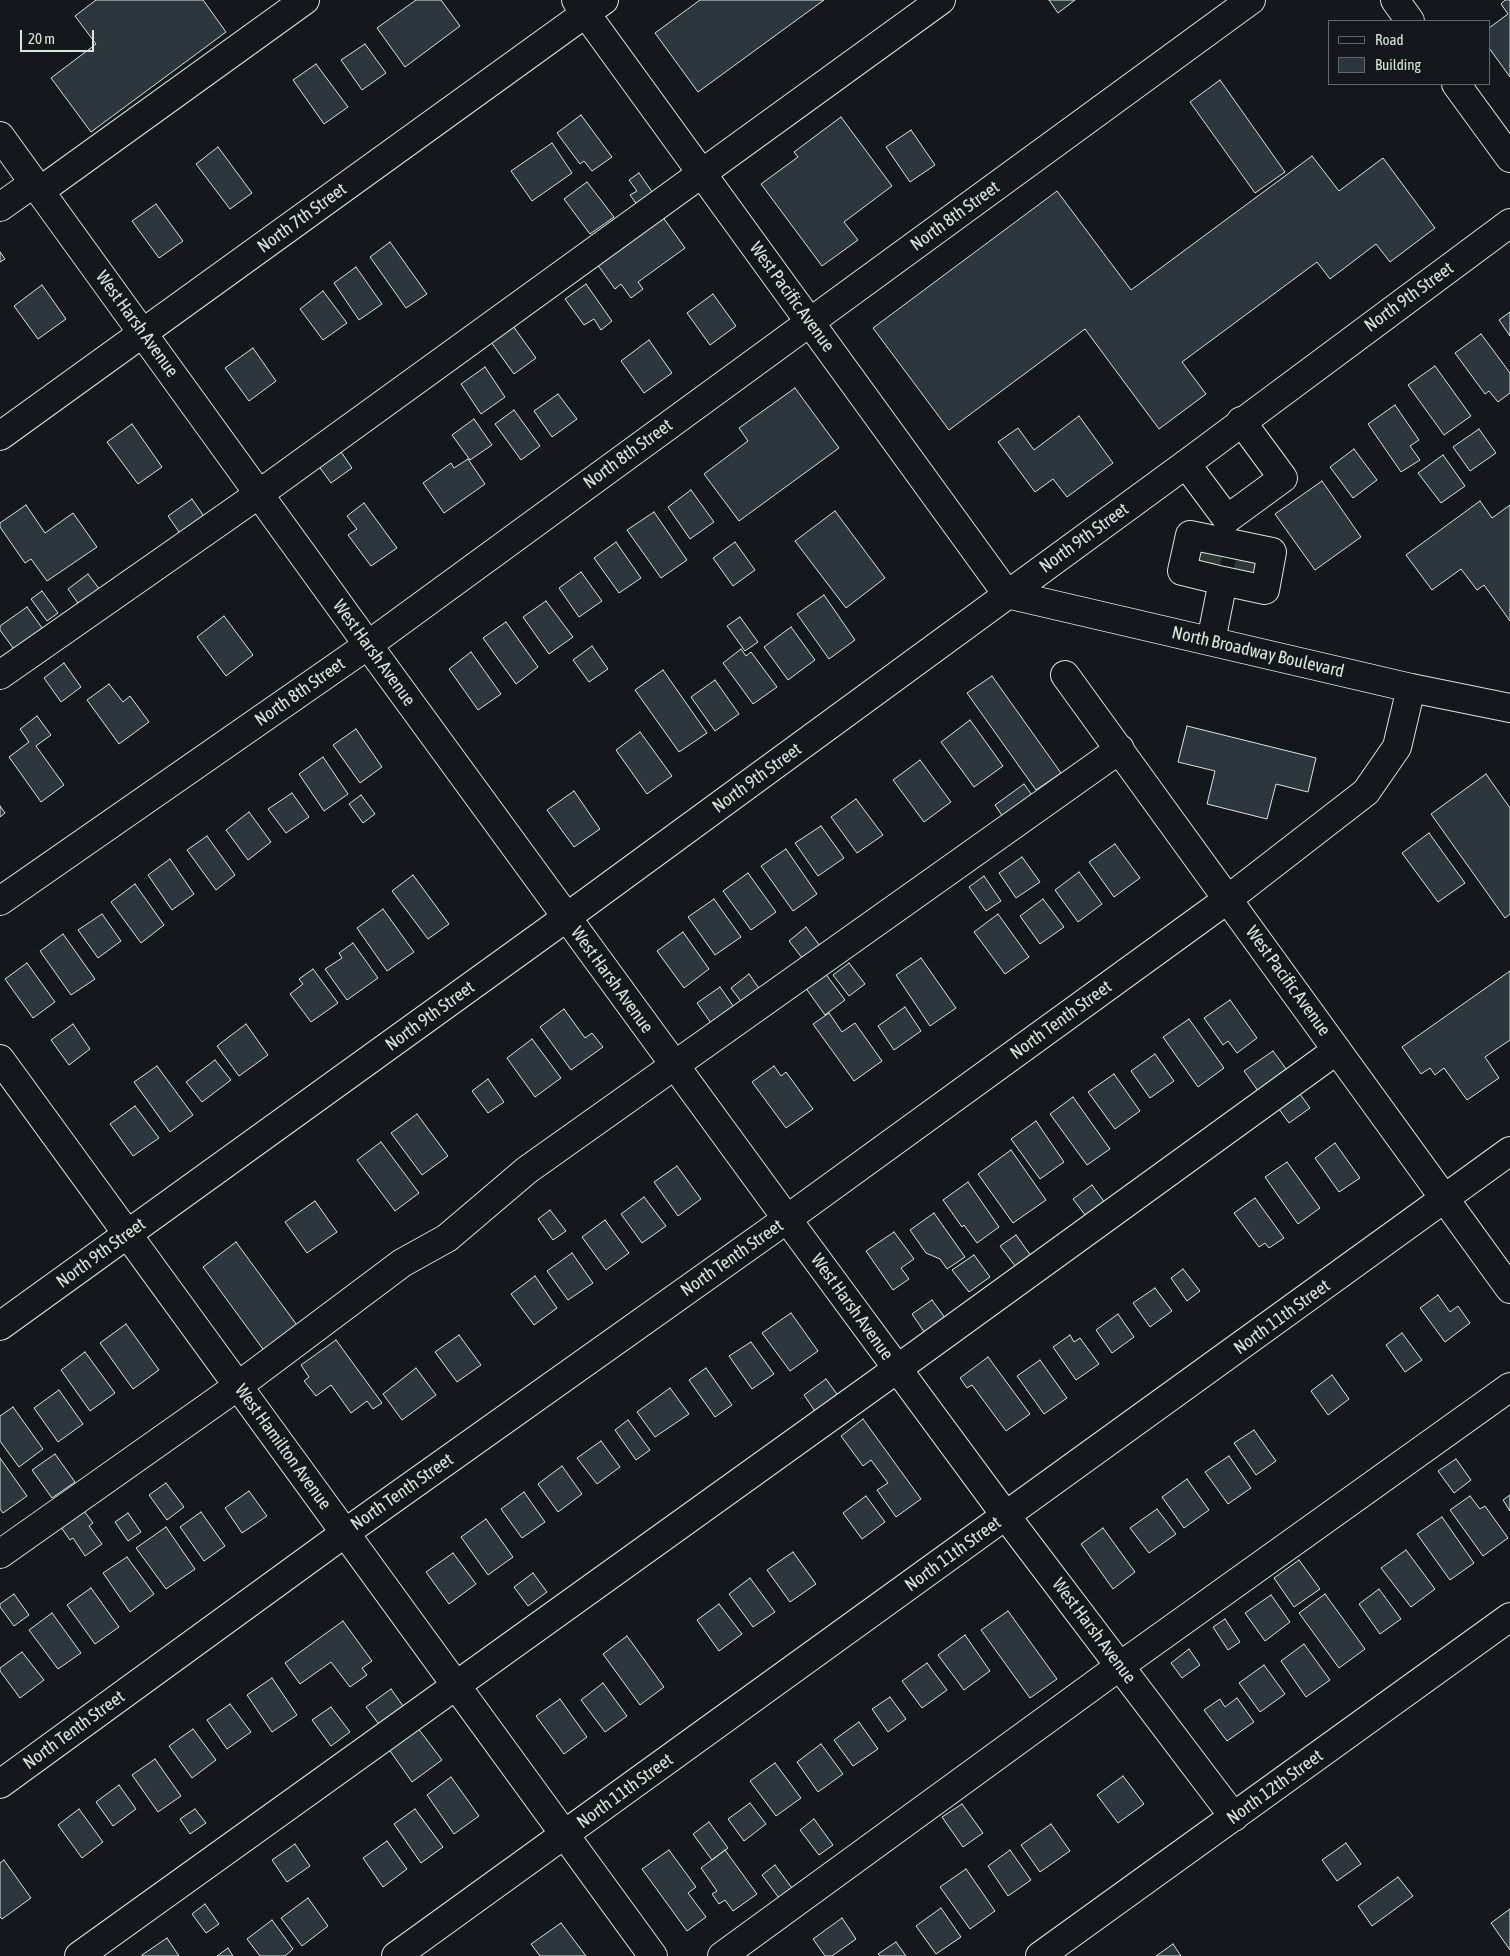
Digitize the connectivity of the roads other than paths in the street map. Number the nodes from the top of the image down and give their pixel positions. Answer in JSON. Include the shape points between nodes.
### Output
{"nodes":[{"id":1,"x":306,"y":0,"type":"edge"},
{"id":2,"x":940,"y":0,"type":"edge"},
{"id":3,"x":1251,"y":0,"type":"edge"},
{"id":4,"x":1395,"y":0,"type":"edge"},
{"id":5,"x":589,"y":4,"type":"edge"},
{"id":6,"x":1409,"y":20,"type":"edge"},
{"id":7,"x":1457,"y":85,"type":"edge"},
{"id":8,"x":0,"y":136,"type":"edge"},
{"id":9,"x":1510,"y":158,"type":"edge"},
{"id":10,"x":702,"y":174,"type":"junction"},
{"id":11,"x":37,"y":187,"type":"junction"},
{"id":12,"x":0,"y":208,"type":"edge"},
{"id":13,"x":1510,"y":223,"type":"edge"},
{"id":14,"x":810,"y":322,"type":"junction"},
{"id":15,"x":143,"y":332,"type":"junction"},
{"id":16,"x":1242,"y":421,"type":"junction"},
{"id":17,"x":0,"y":436,"type":"edge"},
{"id":18,"x":1186,"y":464,"type":"junction"},
{"id":19,"x":259,"y":494,"type":"junction"},
{"id":20,"x":1228,"y":558,"type":"junction"},
{"id":21,"x":1007,"y":594,"type":"junction"},
{"id":22,"x":1211,"y":641,"type":"junction"},
{"id":23,"x":368,"y":645,"type":"junction"},
{"id":24,"x":0,"y":675,"type":"edge"},
{"id":25,"x":1065,"y":675,"type":"dead end"},
{"id":26,"x":1411,"y":688,"type":"junction"},
{"id":27,"x":1510,"y":708,"type":"edge"},
{"id":28,"x":1120,"y":749,"type":"junction"},
{"id":29,"x":1228,"y":899,"type":"junction"},
{"id":30,"x":0,"y":901,"type":"edge"},
{"id":31,"x":567,"y":918,"type":"junction"},
{"id":32,"x":1337,"y":1050,"type":"junction"},
{"id":33,"x":0,"y":1059,"type":"edge"},
{"id":34,"x":674,"y":1065,"type":"junction"},
{"id":35,"x":1510,"y":1152,"type":"edge"},
{"id":36,"x":1445,"y":1199,"type":"junction"},
{"id":37,"x":787,"y":1219,"type":"junction"},
{"id":38,"x":127,"y":1234,"type":"junction"},
{"id":39,"x":1510,"y":1289,"type":"edge"},
{"id":40,"x":0,"y":1326,"type":"edge"},
{"id":41,"x":897,"y":1369,"type":"junction"},
{"id":42,"x":238,"y":1386,"type":"junction"},
{"id":43,"x":1510,"y":1386,"type":"edge"},
{"id":44,"x":1006,"y":1516,"type":"junction"},
{"id":45,"x":345,"y":1533,"type":"junction"},
{"id":46,"x":0,"y":1554,"type":"edge"},
{"id":47,"x":1510,"y":1617,"type":"edge"},
{"id":48,"x":1120,"y":1666,"type":"junction"},
{"id":49,"x":456,"y":1685,"type":"junction"},
{"id":50,"x":0,"y":1784,"type":"edge"},
{"id":51,"x":1234,"y":1817,"type":"junction"},
{"id":52,"x":565,"y":1834,"type":"junction"},
{"id":53,"x":79,"y":1956,"type":"edge"},
{"id":54,"x":396,"y":1956,"type":"edge"},
{"id":55,"x":653,"y":1956,"type":"edge"},
{"id":56,"x":722,"y":1956,"type":"edge"},
{"id":57,"x":1040,"y":1956,"type":"edge"}],
"edges":[{"from":1,"to":11,"type":"street"},
{"from":2,"to":10,"type":"street"},
{"from":3,"to":14,"type":"street","name":"North 8th Street"},
{"from":4,"to":6,"type":"street"},
{"from":5,"to":10,"type":"street","name":"West Pacific Avenue"},
{"from":5,"to":15,"type":"street","name":"North 7th Street"},
{"from":7,"to":9,"type":"street"},
{"from":8,"to":11,"type":"street","name":"West Harsh Avenue"},
{"from":10,"to":14,"type":"street","name":"West Pacific Avenue"},
{"from":10,"to":19,"type":"street"},
{"from":11,"to":12,"type":"street"},
{"from":11,"to":15,"type":"street","name":"West Harsh Avenue"},
{"from":13,"to":16,"type":"street","name":"North 9th Street"},
{"from":14,"to":21,"type":"street","name":"West Pacific Avenue"},
{"from":14,"to":23,"type":"street","name":"North 8th Street"},
{"from":15,"to":17,"type":"street","name":"North 7th Street"},
{"from":15,"to":19,"type":"street","name":"West Harsh Avenue"},
{"from":16,"to":18,"type":"street","name":"North 9th Street"},
{"from":16,"to":20,"type":"street","via":[[1283,478]]},
{"from":18,"to":20,"type":"street"},
{"from":18,"to":21,"type":"street","name":"North 9th Street"},
{"from":19,"to":23,"type":"street","name":"West Harsh Avenue"},
{"from":19,"to":24,"type":"street"},
{"from":20,"to":22,"type":"street"},
{"from":21,"to":22,"type":"street","name":"North Broadway Boulevard"},
{"from":21,"to":31,"type":"street","name":"North 9th Street"},
{"from":22,"to":26,"type":"street","name":"North Broadway Boulevard"},
{"from":23,"to":30,"type":"street","name":"North 8th Street"},
{"from":23,"to":31,"type":"street","name":"West Harsh Avenue"},
{"from":25,"to":28,"type":"street","name":"West Pacific Avenue"},
{"from":26,"to":27,"type":"street","name":"North Broadway Boulevard"},
{"from":26,"to":29,"type":"street","name":"North Tenth Street","via":[[1397,747],[1366,792]]},
{"from":28,"to":29,"type":"street","name":"West Pacific Avenue"},
{"from":28,"to":34,"type":"street"},
{"from":29,"to":32,"type":"street","name":"West Pacific Avenue"},
{"from":29,"to":37,"type":"street","name":"North Tenth Street"},
{"from":31,"to":34,"type":"street","name":"West Harsh Avenue"},
{"from":31,"to":38,"type":"street","name":"North 9th Street"},
{"from":32,"to":36,"type":"street","name":"West Pacific Avenue"},
{"from":32,"to":41,"type":"street"},
{"from":33,"to":38,"type":"street","name":"West Hamilton Avenue"},
{"from":34,"to":37,"type":"street","name":"West Harsh Avenue"},
{"from":34,"to":42,"type":"street","via":[[527,1170],[446,1238],[402,1263]]},
{"from":35,"to":36,"type":"street","name":"North 11th Street"},
{"from":36,"to":39,"type":"street","name":"West Pacific Avenue"},
{"from":36,"to":44,"type":"street","name":"North 11th Street"},
{"from":37,"to":41,"type":"street","name":"West Harsh Avenue"},
{"from":37,"to":45,"type":"street","name":"North Tenth Street"},
{"from":38,"to":40,"type":"street","name":"North 9th Street"},
{"from":38,"to":42,"type":"street","name":"West Hamilton Avenue"},
{"from":41,"to":44,"type":"street","name":"West Harsh Avenue"},
{"from":41,"to":49,"type":"street"},
{"from":42,"to":45,"type":"street","name":"West Hamilton Avenue"},
{"from":42,"to":46,"type":"street"},
{"from":43,"to":48,"type":"street"},
{"from":44,"to":48,"type":"street","name":"West Harsh Avenue"},
{"from":44,"to":52,"type":"street","name":"North 11th Street"},
{"from":45,"to":49,"type":"street","name":"West Hamilton Avenue"},
{"from":45,"to":50,"type":"street","name":"North Tenth Street"},
{"from":47,"to":51,"type":"street","name":"North 12th Street"},
{"from":48,"to":51,"type":"street","name":"West Harsh Avenue"},
{"from":48,"to":56,"type":"street"},
{"from":49,"to":52,"type":"street","name":"West Hamilton Avenue"},
{"from":49,"to":53,"type":"street"},
{"from":51,"to":57,"type":"street","name":"North 12th Street"},
{"from":52,"to":54,"type":"street","name":"North 11th Street"},
{"from":52,"to":55,"type":"street","name":"West Hamilton Avenue"}]}
